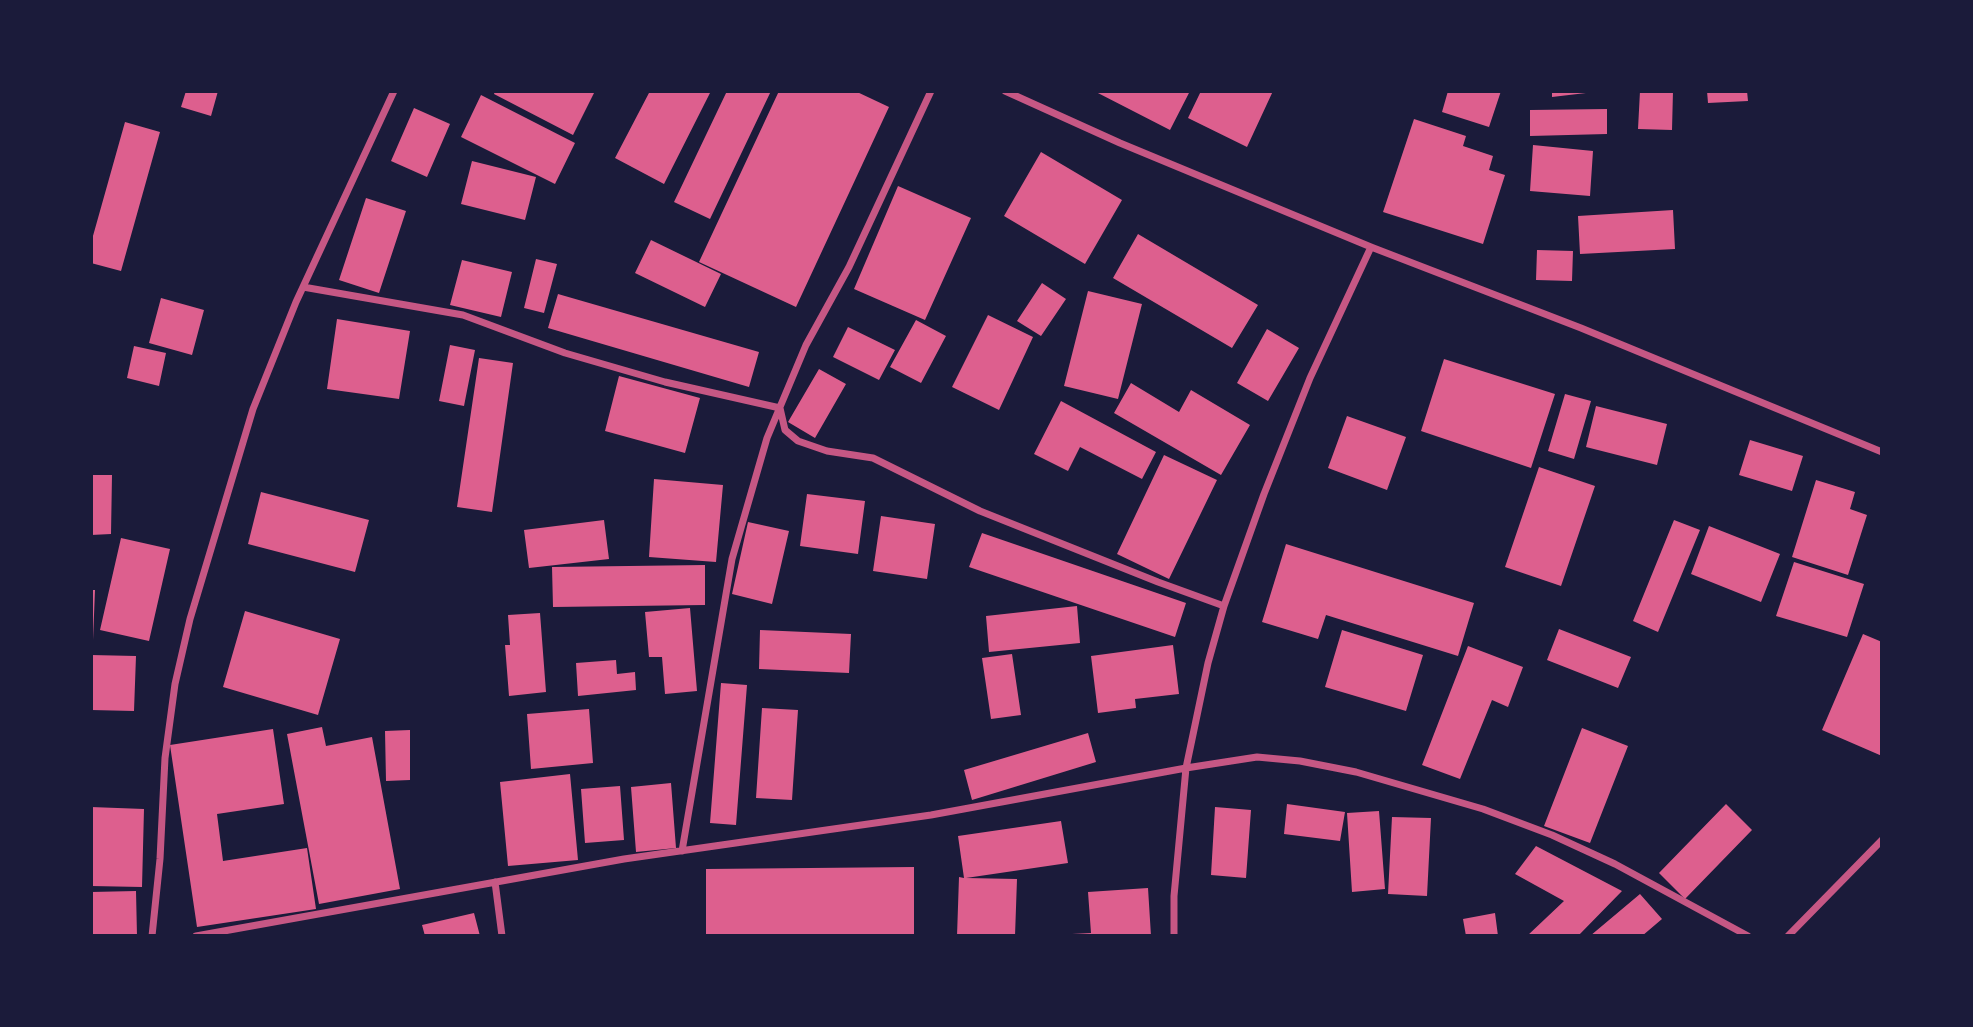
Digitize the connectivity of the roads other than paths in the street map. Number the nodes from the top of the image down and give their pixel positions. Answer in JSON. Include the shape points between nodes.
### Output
{"nodes":[{"id":1,"x":394,"y":91,"type":"edge"},
{"id":2,"x":931,"y":91,"type":"edge"},
{"id":3,"x":1005,"y":91,"type":"edge"},
{"id":4,"x":1371,"y":247,"type":"junction"},
{"id":5,"x":303,"y":287,"type":"junction"},
{"id":6,"x":780,"y":408,"type":"junction"},
{"id":7,"x":1882,"y":452,"type":"edge"},
{"id":8,"x":1224,"y":606,"type":"junction"},
{"id":9,"x":1186,"y":768,"type":"junction"},
{"id":10,"x":1882,"y":840,"type":"edge"},
{"id":11,"x":682,"y":851,"type":"junction"},
{"id":12,"x":495,"y":882,"type":"junction"},
{"id":13,"x":152,"y":936,"type":"edge"},
{"id":14,"x":196,"y":936,"type":"edge"},
{"id":15,"x":502,"y":936,"type":"edge"},
{"id":16,"x":1174,"y":936,"type":"edge"},
{"id":17,"x":1748,"y":936,"type":"edge"},
{"id":18,"x":1788,"y":936,"type":"edge"}],
"edges":[{"from":1,"to":5,"type":"street"},
{"from":2,"to":6,"type":"street","via":[[849,267],[806,345]]},
{"from":3,"to":4,"type":"street","via":[[1120,144]]},
{"from":4,"to":7,"type":"street"},
{"from":4,"to":8,"type":"street","via":[[1310,378]]},
{"from":5,"to":6,"type":"street","via":[[463,314],[565,353],[664,382]]},
{"from":5,"to":13,"type":"street","via":[[253,409],[190,619],[165,758]]},
{"from":6,"to":8,"type":"street","via":[[785,430],[798,441],[873,457],[980,510]]},
{"from":6,"to":11,"type":"street","via":[[732,559]]},
{"from":8,"to":9,"type":"street"},
{"from":9,"to":11,"type":"street","via":[[931,815]]},
{"from":9,"to":16,"type":"street"},
{"from":9,"to":17,"type":"street","via":[[1257,757],[1300,761],[1470,805],[1615,864]]},
{"from":10,"to":18,"type":"street"},
{"from":11,"to":12,"type":"street"},
{"from":12,"to":14,"type":"street"},
{"from":12,"to":15,"type":"street"}]}
